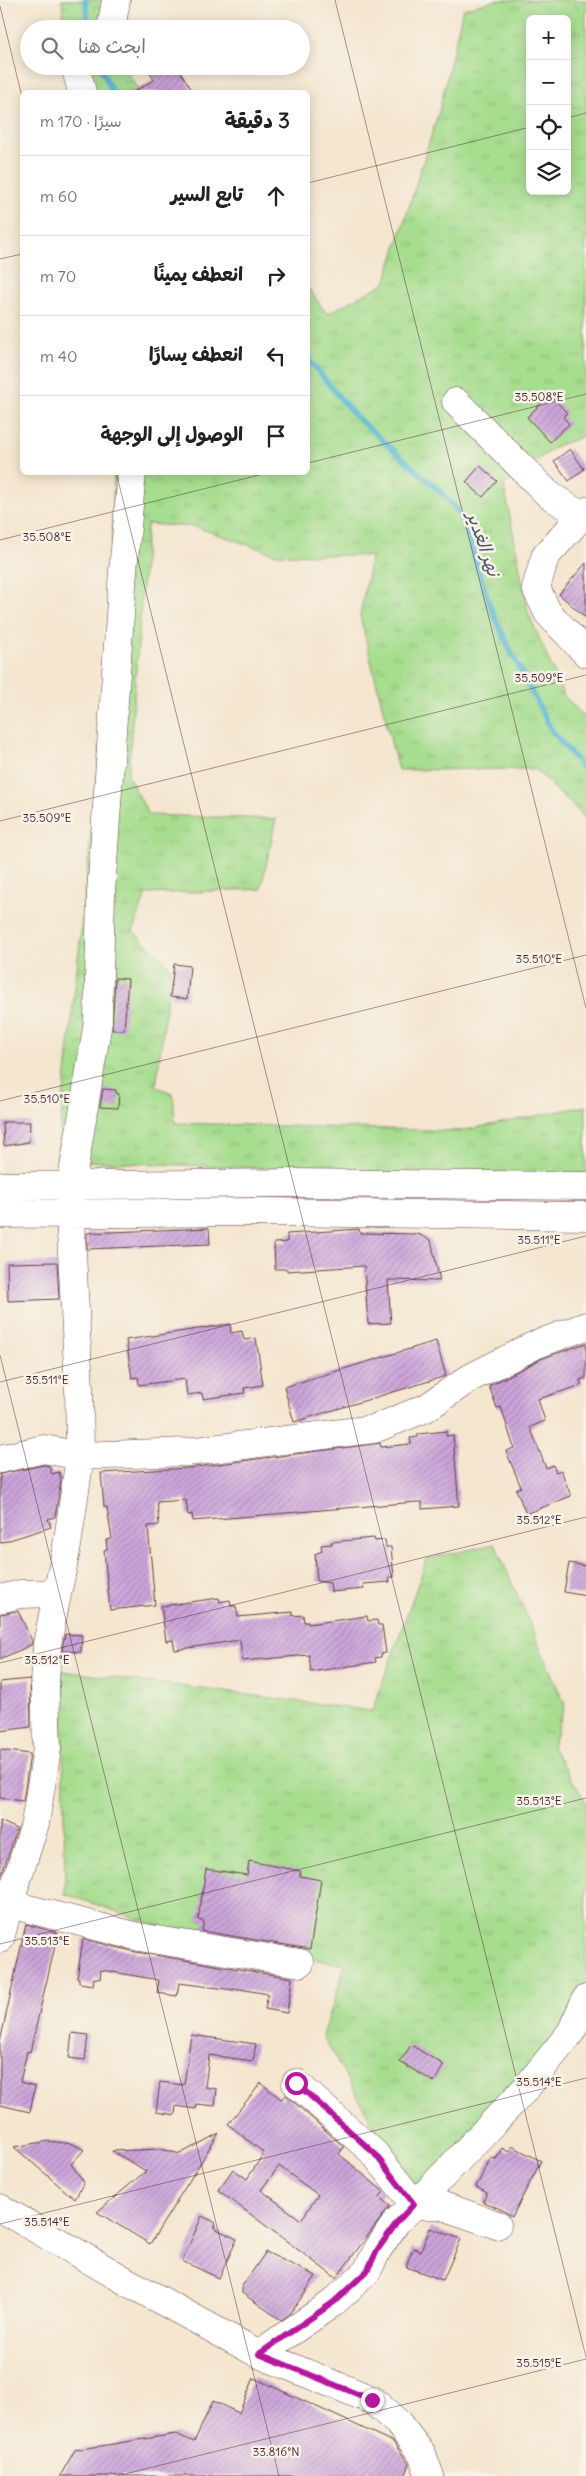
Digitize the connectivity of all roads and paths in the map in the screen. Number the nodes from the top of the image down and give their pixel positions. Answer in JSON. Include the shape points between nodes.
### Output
{"nodes":[{"id":1,"x":116,"y":0,"type":"edge"},
{"id":2,"x":113,"y":20,"type":"edge"},
{"id":3,"x":77,"y":75,"type":"edge"},
{"id":4,"x":81,"y":90,"type":"edge"},
{"id":5,"x":456,"y":402,"type":"dead end"},
{"id":6,"x":132,"y":475,"type":"edge"},
{"id":7,"x":583,"y":514,"type":"edge"},
{"id":8,"x":586,"y":653,"type":"edge"},
{"id":9,"x":0,"y":1186,"type":"edge"},
{"id":10,"x":71,"y":1186,"type":"junction"},
{"id":11,"x":586,"y":1186,"type":"edge"},
{"id":12,"x":0,"y":1214,"type":"edge"},
{"id":13,"x":70,"y":1214,"type":"junction"},
{"id":14,"x":586,"y":1216,"type":"edge"},
{"id":15,"x":586,"y":1326,"type":"edge"},
{"id":16,"x":80,"y":1456,"type":"junction"},
{"id":17,"x":0,"y":1459,"type":"edge"},
{"id":18,"x":56,"y":1593,"type":"junction"},
{"id":19,"x":0,"y":1599,"type":"edge"},
{"id":20,"x":8,"y":1904,"type":"junction"},
{"id":21,"x":0,"y":1939,"type":"edge"},
{"id":22,"x":300,"y":1963,"type":"dead end"},
{"id":23,"x":586,"y":1999,"type":"edge"},
{"id":24,"x":296,"y":2083,"type":"dead end"},
{"id":25,"x":414,"y":2204,"type":"junction"},
{"id":26,"x":0,"y":2208,"type":"edge"},
{"id":27,"x":497,"y":2225,"type":"dead end"},
{"id":28,"x":259,"y":2354,"type":"junction"},
{"id":29,"x":430,"y":2476,"type":"edge"}],
"edges":[{"from":1,"to":2,"type":"street"},
{"from":3,"to":4,"type":"street"},
{"from":5,"to":7,"type":"street","via":[[548,494]]},
{"from":6,"to":10,"type":"street","via":[[122,571],[101,893],[98,1022]]},
{"from":7,"to":8,"type":"street","via":[[545,557],[536,588],[548,613]]},
{"from":9,"to":10,"type":"street"},
{"from":10,"to":11,"type":"street","via":[[320,1182]]},
{"from":10,"to":13,"type":"street"},
{"from":12,"to":13,"type":"street"},
{"from":13,"to":14,"type":"street","via":[[269,1212]]},
{"from":13,"to":16,"type":"street"},
{"from":15,"to":16,"type":"street","via":[[535,1345],[470,1378],[426,1408],[374,1429],[187,1452]]},
{"from":16,"to":17,"type":"street","via":[[44,1449]]},
{"from":16,"to":18,"type":"street","via":[[67,1546]]},
{"from":18,"to":19,"type":"street","via":[[20,1594]]},
{"from":18,"to":20,"type":"street","via":[[47,1644],[47,1749],[37,1815]]},
{"from":20,"to":21,"type":"street"},
{"from":20,"to":22,"type":"street","via":[[139,1937]]},
{"from":23,"to":25,"type":"street","via":[[571,2032],[526,2088]]},
{"from":24,"to":25,"type":"street","via":[[374,2153]]},
{"from":25,"to":27,"type":"street","via":[[440,2205]]},
{"from":25,"to":28,"type":"street","via":[[378,2249],[367,2271],[334,2302]]},
{"from":26,"to":28,"type":"street"},
{"from":28,"to":29,"type":"street","via":[[372,2400],[398,2423],[422,2454]]}]}
